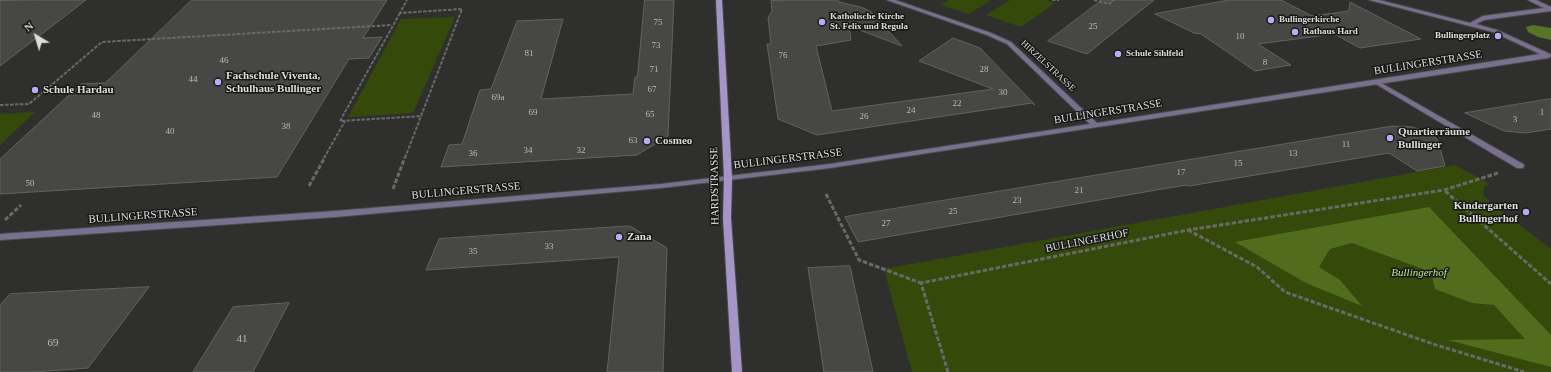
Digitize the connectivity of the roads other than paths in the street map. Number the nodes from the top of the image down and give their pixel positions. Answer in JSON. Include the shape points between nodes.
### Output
{"nodes":[{"id":1,"x":719,"y":0,"type":"edge"},
{"id":2,"x":890,"y":0,"type":"edge"},
{"id":3,"x":1372,"y":0,"type":"edge"},
{"id":4,"x":1531,"y":0,"type":"edge"},
{"id":5,"x":1550,"y":9,"type":"edge"},
{"id":6,"x":1472,"y":24,"type":"junction"},
{"id":7,"x":1550,"y":56,"type":"edge"},
{"id":8,"x":1376,"y":82,"type":"junction"},
{"id":9,"x":1095,"y":125,"type":"junction"},
{"id":10,"x":1520,"y":166,"type":"road end"},
{"id":11,"x":728,"y":178,"type":"junction"},
{"id":12,"x":0,"y":237,"type":"edge"},
{"id":13,"x":737,"y":372,"type":"edge"}],
"edges":[{"from":1,"to":11,"type":"main road","name":"HARDSTRASSE"},
{"from":2,"to":9,"type":"street","name":"HIRZELSTRASSE","via":[[1009,43]]},
{"from":3,"to":6,"type":"street"},
{"from":4,"to":5,"type":"street"},
{"from":5,"to":6,"type":"street","via":[[1483,18]]},
{"from":6,"to":7,"type":"street","via":[[1495,31]]},
{"from":7,"to":8,"type":"street","name":"BULLINGERSTRASSE"},
{"from":8,"to":9,"type":"street","name":"BULLINGERSTRASSE"},
{"from":8,"to":10,"type":"street"},
{"from":9,"to":11,"type":"street","name":"BULLINGERSTRASSE","via":[[830,166]]},
{"from":11,"to":12,"type":"street","name":"BULLINGERSTRASSE","via":[[638,188]]},
{"from":11,"to":13,"type":"main road","name":"HARDSTRASSE","via":[[727,218]]}]}
